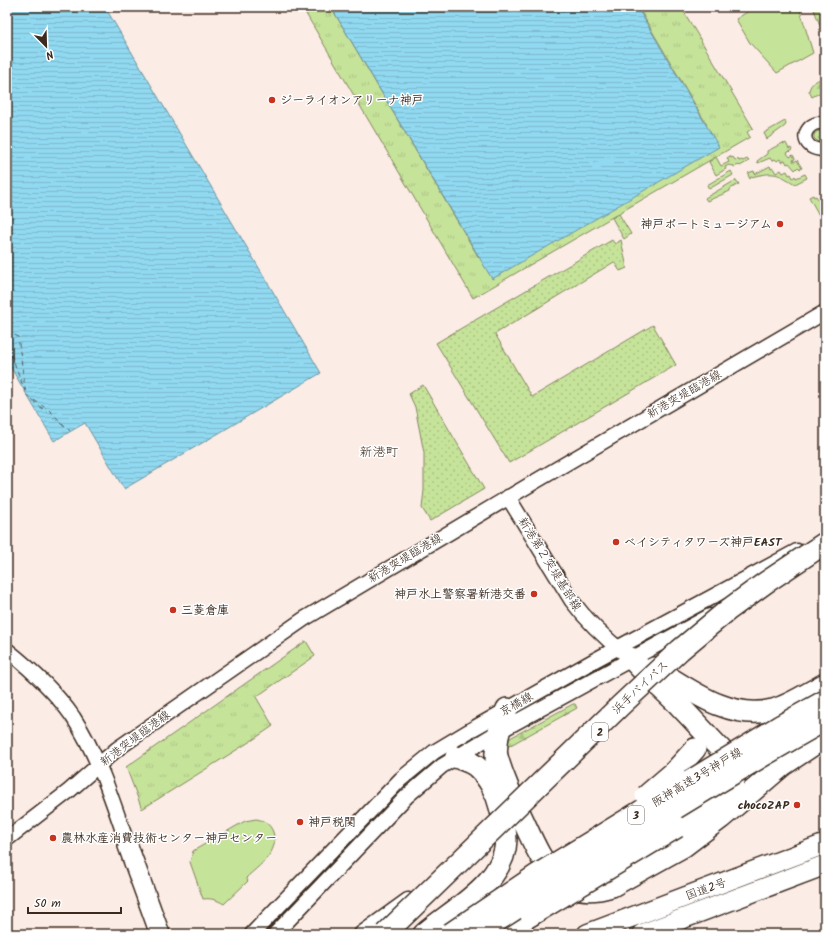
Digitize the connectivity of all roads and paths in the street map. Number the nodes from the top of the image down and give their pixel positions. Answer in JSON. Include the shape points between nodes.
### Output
{"nodes":[{"id":1,"x":825,"y":124,"type":"edge"},
{"id":2,"x":825,"y":151,"type":"edge"},
{"id":3,"x":825,"y":312,"type":"edge"},
{"id":4,"x":508,"y":497,"type":"junction"},
{"id":5,"x":825,"y":536,"type":"edge"},
{"id":6,"x":825,"y":543,"type":"edge"},
{"id":7,"x":825,"y":549,"type":"edge"},
{"id":8,"x":825,"y":555,"type":"edge"},
{"id":9,"x":7,"y":650,"type":"edge"},
{"id":10,"x":625,"y":654,"type":"junction"},
{"id":11,"x":824,"y":690,"type":"edge"},
{"id":12,"x":507,"y":709,"type":"junction"},
{"id":13,"x":825,"y":720,"type":"edge"},
{"id":14,"x":498,"y":732,"type":"junction"},
{"id":15,"x":825,"y":738,"type":"edge"},
{"id":16,"x":695,"y":749,"type":"dead end"},
{"id":17,"x":496,"y":753,"type":"junction"},
{"id":18,"x":456,"y":757,"type":"junction"},
{"id":19,"x":98,"y":765,"type":"junction"},
{"id":20,"x":477,"y":767,"type":"junction"},
{"id":21,"x":496,"y":781,"type":"junction"},
{"id":22,"x":506,"y":801,"type":"junction"},
{"id":23,"x":680,"y":836,"type":"junction"},
{"id":24,"x":7,"y":839,"type":"edge"},
{"id":25,"x":478,"y":843,"type":"junction"},
{"id":26,"x":825,"y":844,"type":"edge"},
{"id":27,"x":128,"y":846,"type":"joint"},
{"id":28,"x":825,"y":864,"type":"edge"},
{"id":29,"x":537,"y":875,"type":"junction"},
{"id":30,"x":444,"y":882,"type":"junction"},
{"id":31,"x":436,"y":931,"type":"edge"},
{"id":32,"x":160,"y":934,"type":"edge"},
{"id":33,"x":252,"y":934,"type":"edge"},
{"id":34,"x":275,"y":934,"type":"edge"},
{"id":35,"x":361,"y":934,"type":"edge"},
{"id":36,"x":376,"y":934,"type":"edge"},
{"id":37,"x":385,"y":934,"type":"edge"},
{"id":38,"x":392,"y":934,"type":"edge"},
{"id":39,"x":477,"y":934,"type":"edge"},
{"id":40,"x":501,"y":934,"type":"edge"},
{"id":41,"x":587,"y":934,"type":"edge"},
{"id":42,"x":642,"y":934,"type":"edge"}],
"edges":[{"from":1,"to":2,"type":"street","via":[[811,125],[805,136],[810,146]]},
{"from":3,"to":4,"type":"street","name":"新港突堤臨港線"},
{"from":4,"to":10,"type":"street","name":"新港第２突堤基部線","via":[[572,601],[584,617]]},
{"from":4,"to":19,"type":"street","name":"新港突堤臨港線","via":[[308,616],[117,749]]},
{"from":5,"to":10,"type":"street","name":"京橋線"},
{"from":6,"to":25,"type":"highway","name":"浜手バイパス","number":"2","bridge":true,"via":[[734,605],[680,650]]},
{"from":7,"to":30,"type":"highway","name":"浜手バイパス","number":"2","via":[[766,587],[683,654]]},
{"from":8,"to":10,"type":"street","name":"京橋線"},
{"from":9,"to":19,"type":"street","via":[[44,682],[58,698],[84,735]]},
{"from":10,"to":11,"type":"highway","number":"3","via":[[706,699],[724,707],[750,712],[786,706]]},
{"from":10,"to":12,"type":"street","name":"京橋線"},
{"from":10,"to":14,"type":"street","name":"京橋線"},
{"from":10,"to":23,"type":"highway","number":"3","via":[[677,703],[727,756],[734,768],[732,786]]},
{"from":11,"to":29,"type":"highway","name":"阪神高速3号神戸線","number":"3","bridge":true,"via":[[754,742]]},
{"from":12,"to":14,"type":"highway","number":"3"},
{"from":12,"to":33,"type":"street","name":"京橋線","via":[[446,744],[401,779]]},
{"from":13,"to":39,"type":"highway","name":"阪神高速3号神戸線","number":"3","bridge":true,"via":[[697,795]]},
{"from":14,"to":17,"type":"highway","number":"3"},
{"from":14,"to":18,"type":"street","name":"京橋線"},
{"from":15,"to":23,"type":"highway","number":"3","via":[[783,765],[721,818]]},
{"from":16,"to":29,"type":"highway","bridge":true,"via":[[674,772],[627,811]]},
{"from":17,"to":21,"type":"highway"},
{"from":17,"to":22,"type":"highway","number":"3"},
{"from":18,"to":20,"type":"highway","number":"3"},
{"from":18,"to":34,"type":"street","name":"京橋線","via":[[427,777],[406,796]]},
{"from":19,"to":24,"type":"street","name":"新港突堤臨港線"},
{"from":19,"to":27,"type":"street"},
{"from":20,"to":21,"type":"highway"},
{"from":20,"to":22,"type":"highway","number":"3"},
{"from":21,"to":22,"type":"highway"},
{"from":22,"to":23,"type":"highway","number":"3","via":[[554,876],[582,890],[600,890],[612,886]]},
{"from":22,"to":31,"type":"highway","number":"3","via":[[506,841],[498,867],[489,881]]},
{"from":23,"to":40,"type":"highway","number":"3","bridge":true},
{"from":25,"to":35,"type":"street","bridge":true,"via":[[430,883]]},
{"from":25,"to":37,"type":"highway","name":"浜手バイパス","number":"2","bridge":true},
{"from":26,"to":41,"type":"highway","name":"国道2号"},
{"from":27,"to":32,"type":"highway"},
{"from":28,"to":42,"type":"highway","name":"国道2号"},
{"from":29,"to":31,"type":"highway","name":"阪神高速3号神戸線","number":"3","bridge":true},
{"from":30,"to":36,"type":"street","bridge":true},
{"from":30,"to":38,"type":"highway","name":"浜手バイパス","number":"2"}]}
